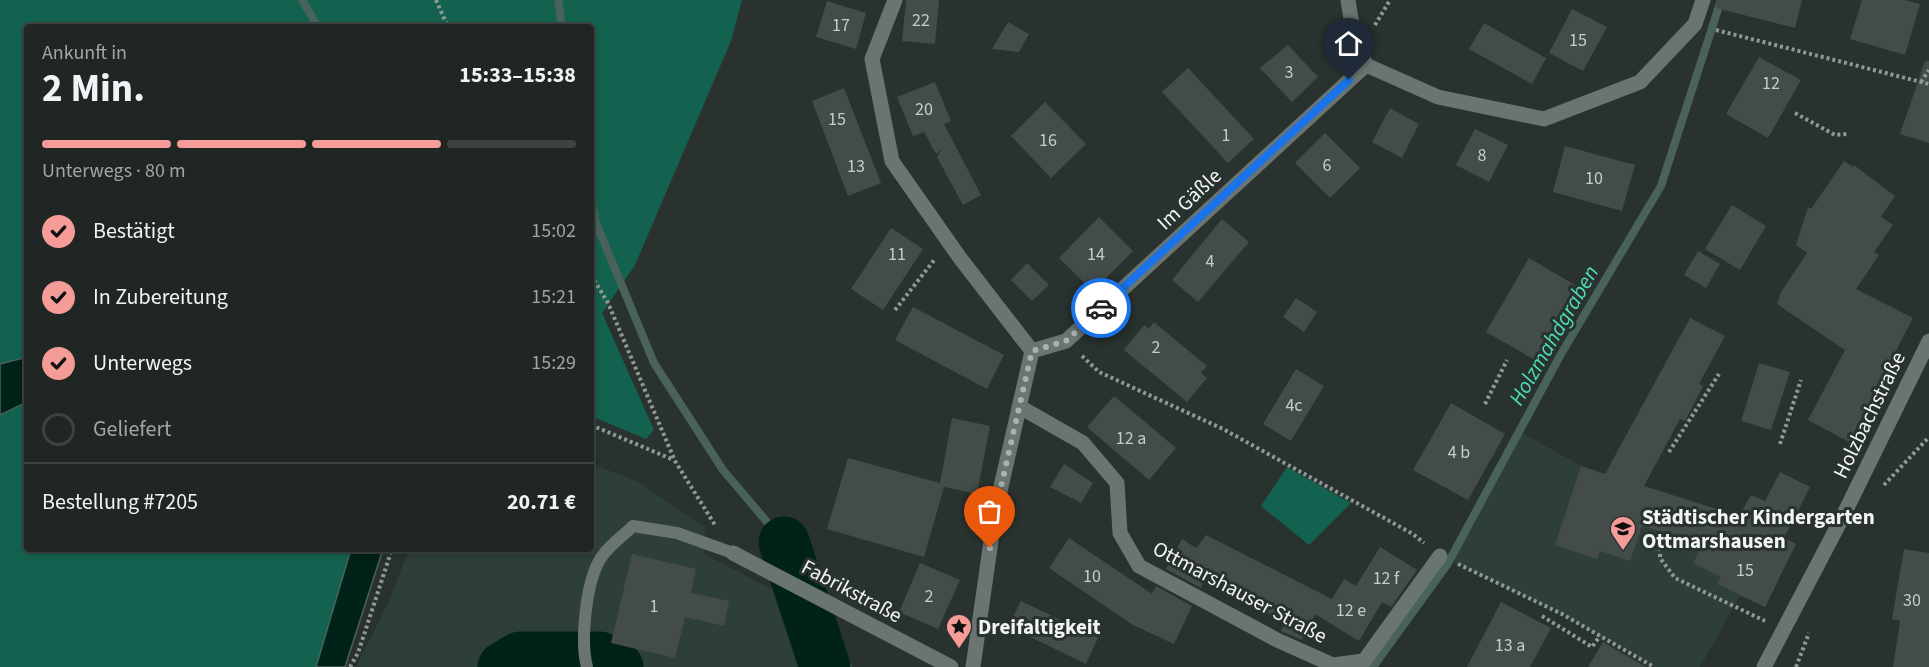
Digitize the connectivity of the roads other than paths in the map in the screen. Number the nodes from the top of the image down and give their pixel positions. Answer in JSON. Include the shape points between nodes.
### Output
{"nodes":[{"id":1,"x":895,"y":0,"type":"edge"},
{"id":2,"x":1348,"y":0,"type":"edge"},
{"id":3,"x":1703,"y":0,"type":"edge"},
{"id":4,"x":1366,"y":65,"type":"junction"},
{"id":5,"x":1929,"y":341,"type":"edge"},
{"id":6,"x":1032,"y":351,"type":"junction"},
{"id":7,"x":1020,"y":407,"type":"junction"},
{"id":8,"x":733,"y":553,"type":"joint"},
{"id":9,"x":1440,"y":556,"type":"road end"},
{"id":10,"x":587,"y":667,"type":"edge"},
{"id":11,"x":951,"y":667,"type":"edge"},
{"id":12,"x":973,"y":667,"type":"edge"},
{"id":13,"x":1764,"y":667,"type":"edge"}],
"edges":[{"from":1,"to":6,"type":"street","via":[[872,59],[892,161]]},
{"from":2,"to":4,"type":"street","via":[[1354,37]]},
{"from":3,"to":4,"type":"street","via":[[1695,24],[1640,82],[1544,118],[1438,97]]},
{"from":4,"to":6,"type":"street","name":"Im Gäßle","via":[[1066,341]]},
{"from":5,"to":13,"type":"street","name":"Holzbachstraße"},
{"from":6,"to":7,"type":"street"},
{"from":7,"to":9,"type":"street","name":"Ottmarshauser Straße","via":[[1083,443],[1117,483],[1120,533],[1139,566],[1277,640],[1333,665],[1364,661]]},
{"from":7,"to":12,"type":"street","via":[[995,513]]},
{"from":8,"to":10,"type":"lane","via":[[677,533],[633,526],[602,556],[585,604]]},
{"from":8,"to":11,"type":"street","name":"Fabrikstraße"}]}
